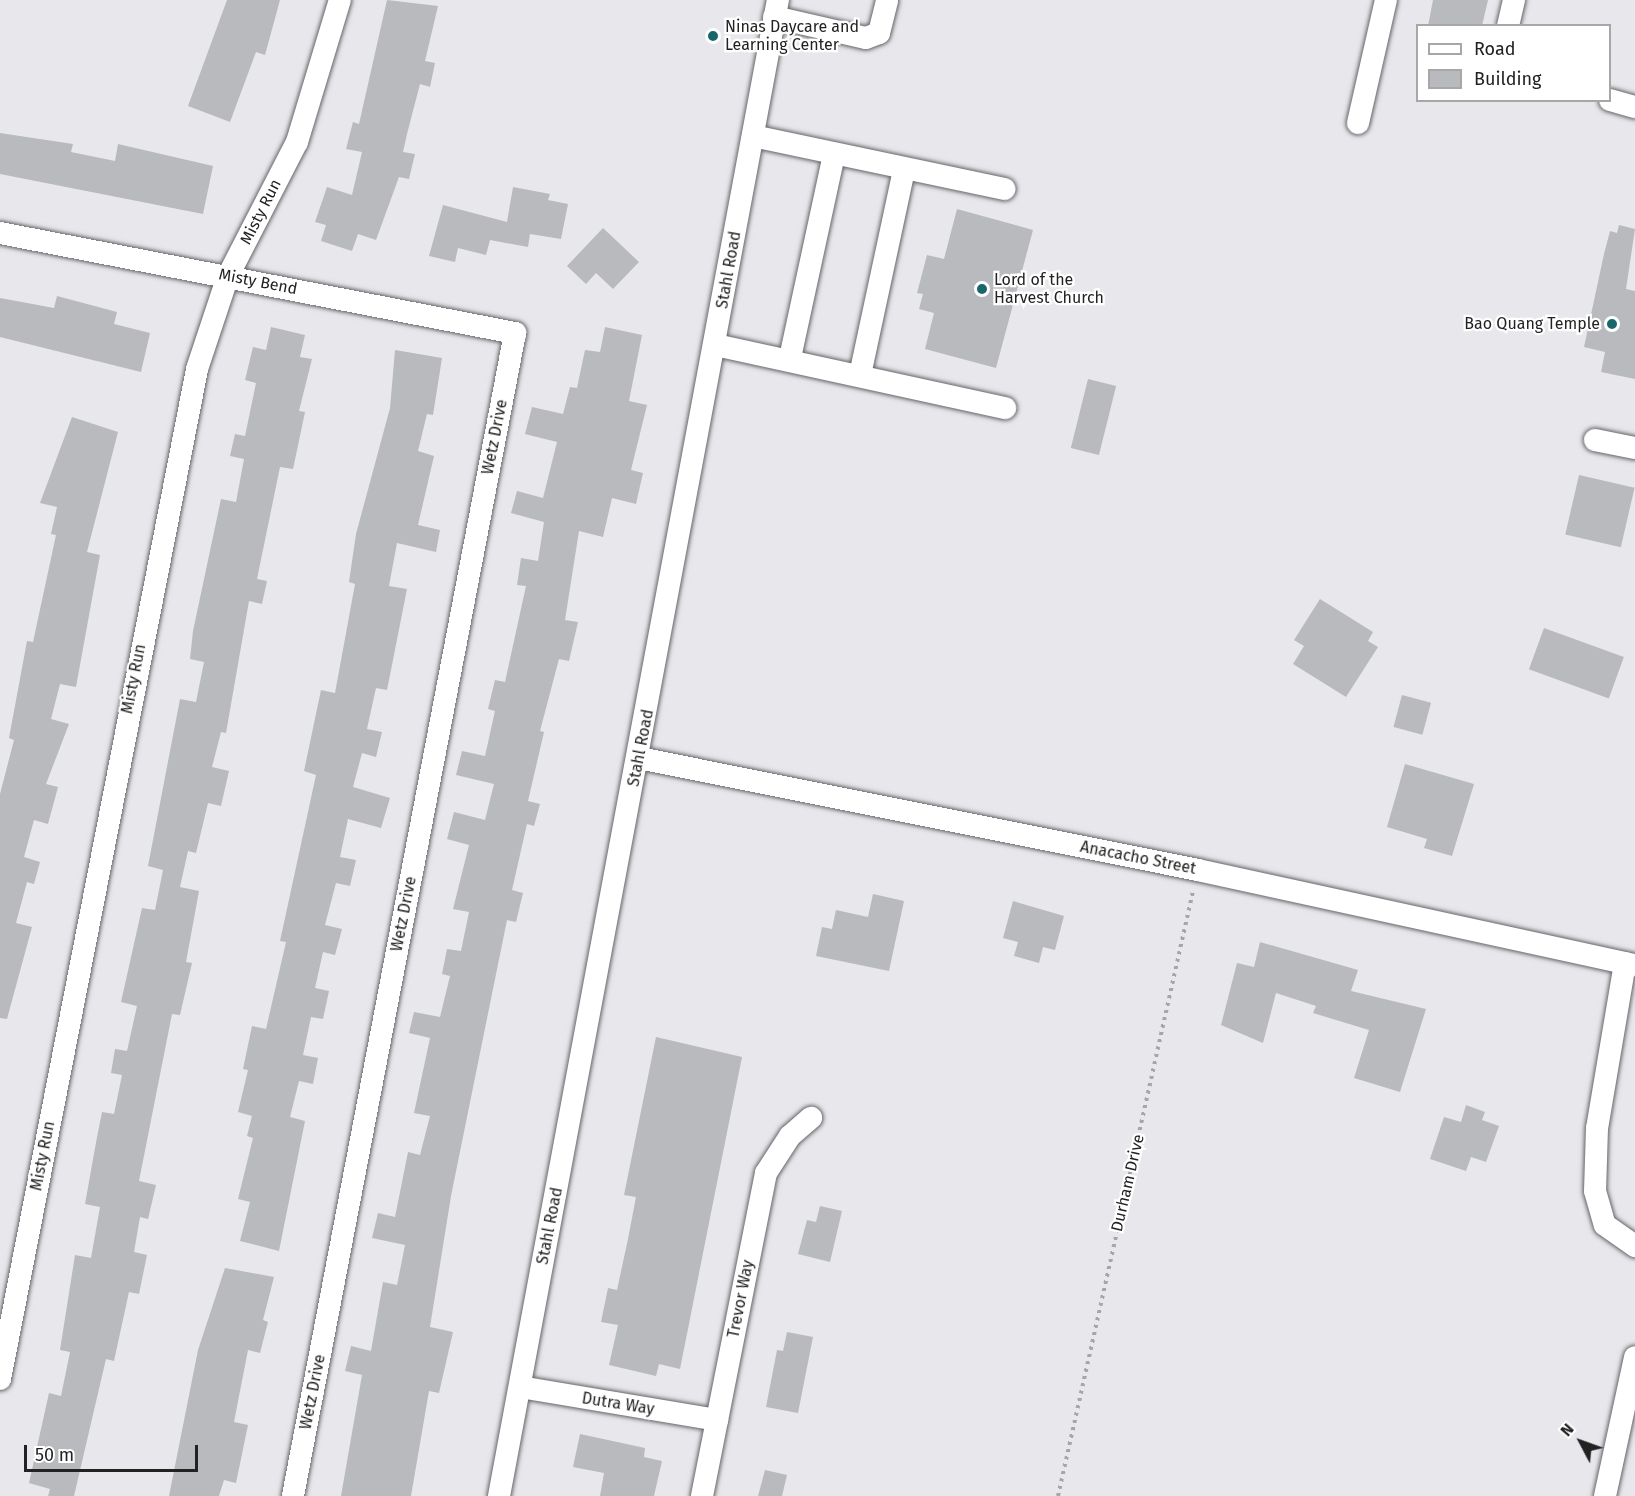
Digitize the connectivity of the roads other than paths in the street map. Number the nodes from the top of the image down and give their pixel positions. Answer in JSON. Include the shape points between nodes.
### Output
{"nodes":[{"id":1,"x":340,"y":0,"type":"edge"},
{"id":2,"x":887,"y":0,"type":"edge"},
{"id":3,"x":1386,"y":0,"type":"edge"},
{"id":4,"x":1514,"y":0,"type":"edge"},
{"id":5,"x":776,"y":8,"type":"edge"},
{"id":6,"x":1508,"y":24,"type":"edge"},
{"id":7,"x":1611,"y":100,"type":"edge"},
{"id":8,"x":1635,"y":107,"type":"edge"},
{"id":9,"x":1358,"y":123,"type":"dead end"},
{"id":10,"x":753,"y":136,"type":"junction"},
{"id":11,"x":834,"y":155,"type":"junction"},
{"id":12,"x":903,"y":169,"type":"junction"},
{"id":13,"x":1004,"y":189,"type":"dead end"},
{"id":14,"x":0,"y":233,"type":"edge"},
{"id":15,"x":228,"y":276,"type":"junction"},
{"id":16,"x":515,"y":333,"type":"joint"},
{"id":17,"x":716,"y":345,"type":"junction"},
{"id":18,"x":790,"y":358,"type":"junction"},
{"id":19,"x":860,"y":375,"type":"junction"},
{"id":20,"x":1005,"y":408,"type":"dead end"},
{"id":21,"x":1594,"y":440,"type":"dead end"},
{"id":22,"x":1635,"y":448,"type":"edge"},
{"id":23,"x":639,"y":758,"type":"junction"},
{"id":24,"x":1630,"y":964,"type":"edge"},
{"id":25,"x":811,"y":1118,"type":"dead end"},
{"id":26,"x":1635,"y":1246,"type":"edge"},
{"id":27,"x":1635,"y":1357,"type":"edge"},
{"id":28,"x":0,"y":1379,"type":"edge"},
{"id":29,"x":520,"y":1387,"type":"junction"},
{"id":30,"x":717,"y":1420,"type":"junction"},
{"id":31,"x":293,"y":1496,"type":"edge"},
{"id":32,"x":499,"y":1496,"type":"edge"},
{"id":33,"x":702,"y":1496,"type":"edge"},
{"id":34,"x":1605,"y":1496,"type":"edge"}],
"edges":[{"from":1,"to":15,"type":"street","name":"Misty Run","via":[[297,142]]},
{"from":2,"to":5,"type":"street","via":[[879,33],[866,38]]},
{"from":3,"to":9,"type":"street"},
{"from":4,"to":6,"type":"street"},
{"from":5,"to":10,"type":"street","name":"Stahl Road"},
{"from":7,"to":8,"type":"street"},
{"from":10,"to":11,"type":"street"},
{"from":10,"to":17,"type":"street","name":"Stahl Road"},
{"from":11,"to":12,"type":"street"},
{"from":11,"to":18,"type":"street"},
{"from":12,"to":13,"type":"street"},
{"from":12,"to":19,"type":"street"},
{"from":14,"to":15,"type":"street","name":"Misty Bend"},
{"from":15,"to":16,"type":"street","name":"Misty Bend"},
{"from":15,"to":28,"type":"street","name":"Misty Run","via":[[197,369],[175,465]]},
{"from":16,"to":31,"type":"street","name":"Wetz Drive"},
{"from":17,"to":18,"type":"street"},
{"from":17,"to":23,"type":"street","name":"Stahl Road"},
{"from":18,"to":19,"type":"street"},
{"from":19,"to":20,"type":"street"},
{"from":21,"to":22,"type":"street"},
{"from":23,"to":24,"type":"street","name":"Anacacho Street","via":[[1198,870]]},
{"from":23,"to":29,"type":"street","name":"Stahl Road"},
{"from":24,"to":26,"type":"street","via":[[1597,1128],[1595,1191],[1605,1225]]},
{"from":25,"to":30,"type":"street","name":"Trevor Way","via":[[790,1136],[766,1173]]},
{"from":27,"to":34,"type":"street"},
{"from":29,"to":30,"type":"street","name":"Dutra Way"},
{"from":29,"to":32,"type":"street","name":"Stahl Road"},
{"from":30,"to":33,"type":"street","name":"Trevor Way"}]}
